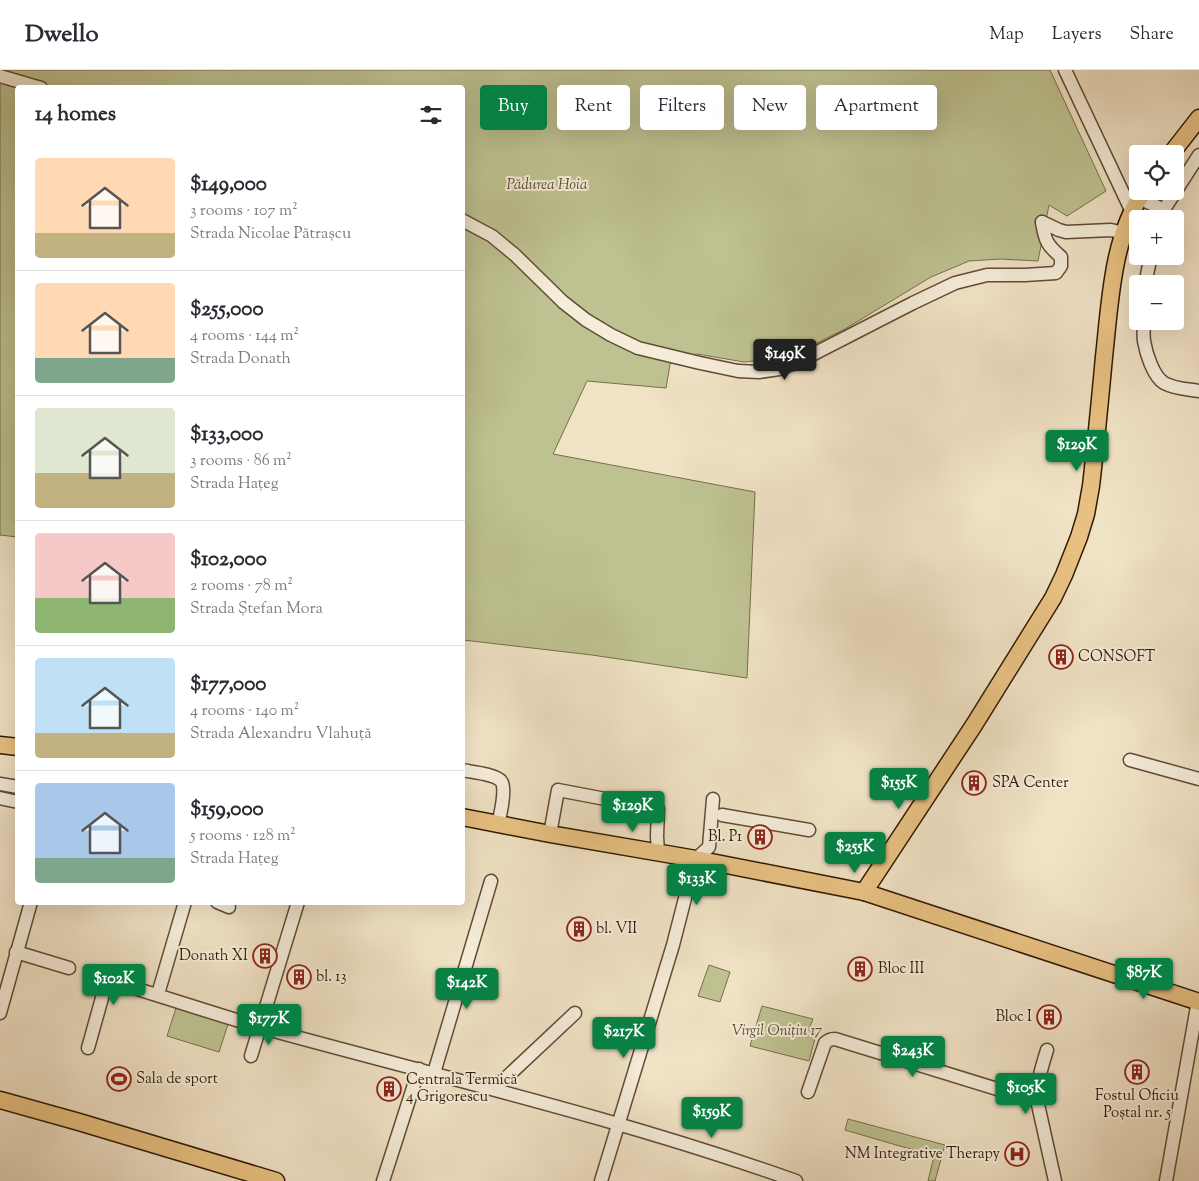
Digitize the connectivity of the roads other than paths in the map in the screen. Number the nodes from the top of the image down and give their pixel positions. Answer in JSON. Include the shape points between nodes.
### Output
{"nodes":[{"id":1,"x":1065,"y":70,"type":"edge"},
{"id":2,"x":0,"y":76,"type":"edge"},
{"id":3,"x":31,"y":85,"type":"edge"},
{"id":4,"x":1199,"y":118,"type":"edge"},
{"id":5,"x":1178,"y":145,"type":"edge"},
{"id":6,"x":1199,"y":154,"type":"edge"},
{"id":7,"x":1129,"y":184,"type":"edge"},
{"id":8,"x":1138,"y":200,"type":"edge"},
{"id":9,"x":1161,"y":210,"type":"edge"},
{"id":10,"x":1167,"y":210,"type":"edge"},
{"id":11,"x":465,"y":222,"type":"edge"},
{"id":12,"x":1124,"y":233,"type":"junction"},
{"id":13,"x":1144,"y":330,"type":"edge"},
{"id":14,"x":1199,"y":391,"type":"edge"},
{"id":15,"x":0,"y":745,"type":"edge"},
{"id":16,"x":15,"y":747,"type":"edge"},
{"id":17,"x":1130,"y":760,"type":"dead end"},
{"id":18,"x":465,"y":771,"type":"edge"},
{"id":19,"x":1199,"y":779,"type":"edge"},
{"id":20,"x":0,"y":784,"type":"edge"},
{"id":21,"x":15,"y":786,"type":"edge"},
{"id":22,"x":0,"y":798,"type":"edge"},
{"id":23,"x":713,"y":800,"type":"dead end"},
{"id":24,"x":15,"y":801,"type":"edge"},
{"id":25,"x":722,"y":815,"type":"dead end"},
{"id":26,"x":465,"y":818,"type":"edge"},
{"id":27,"x":498,"y":824,"type":"junction"},
{"id":28,"x":809,"y":830,"type":"dead end"},
{"id":29,"x":550,"y":834,"type":"junction"},
{"id":30,"x":658,"y":853,"type":"junction"},
{"id":31,"x":696,"y":859,"type":"junction"},
{"id":32,"x":491,"y":881,"type":"dead end"},
{"id":33,"x":864,"y":892,"type":"junction"},
{"id":34,"x":30,"y":905,"type":"edge"},
{"id":35,"x":184,"y":905,"type":"edge"},
{"id":36,"x":297,"y":905,"type":"edge"},
{"id":37,"x":16,"y":952,"type":"junction"},
{"id":38,"x":69,"y":968,"type":"dead end"},
{"id":39,"x":158,"y":994,"type":"junction"},
{"id":40,"x":1198,"y":1001,"type":"edge"},
{"id":41,"x":0,"y":1013,"type":"edge"},
{"id":42,"x":575,"y":1013,"type":"dead end"},
{"id":43,"x":260,"y":1027,"type":"junction"},
{"id":44,"x":88,"y":1048,"type":"dead end"},
{"id":45,"x":1047,"y":1050,"type":"dead end"},
{"id":46,"x":251,"y":1056,"type":"dead end"},
{"id":47,"x":419,"y":1069,"type":"junction"},
{"id":48,"x":434,"y":1073,"type":"junction"},
{"id":49,"x":494,"y":1089,"type":"junction"},
{"id":50,"x":808,"y":1092,"type":"dead end"},
{"id":51,"x":0,"y":1100,"type":"edge"},
{"id":52,"x":1037,"y":1100,"type":"junction"},
{"id":53,"x":619,"y":1124,"type":"junction"},
{"id":54,"x":774,"y":1177,"type":"edge"},
{"id":55,"x":276,"y":1181,"type":"edge"},
{"id":56,"x":383,"y":1181,"type":"edge"},
{"id":57,"x":601,"y":1181,"type":"edge"},
{"id":58,"x":796,"y":1181,"type":"edge"},
{"id":59,"x":1055,"y":1181,"type":"edge"},
{"id":60,"x":1166,"y":1181,"type":"edge"}],
"edges":[{"from":1,"to":7,"type":"street"},
{"from":2,"to":3,"type":"street"},
{"from":4,"to":5,"type":"main road"},
{"from":6,"to":10,"type":"street"},
{"from":8,"to":9,"type":"street"},
{"from":8,"to":12,"type":"main road"},
{"from":11,"to":12,"type":"street","via":[[492,236],[563,302],[611,335],[638,348],[738,371],[759,372],[796,363],[955,283],[987,275],[1056,273],[1061,266],[1061,257],[1044,237],[1042,222],[1066,232],[1111,230]]},
{"from":12,"to":33,"type":"main road","via":[[1112,286],[1091,486],[1086,514],[1070,562],[1053,598],[1016,658]]},
{"from":13,"to":14,"type":"street","via":[[1146,352],[1157,376],[1170,385]]},
{"from":15,"to":16,"type":"main road"},
{"from":17,"to":19,"type":"street"},
{"from":18,"to":27,"type":"street","via":[[501,781],[504,786]]},
{"from":20,"to":21,"type":"street"},
{"from":22,"to":24,"type":"street"},
{"from":23,"to":31,"type":"street","via":[[709,847]]},
{"from":25,"to":28,"type":"street"},
{"from":26,"to":27,"type":"main road"},
{"from":27,"to":29,"type":"main road"},
{"from":29,"to":30,"type":"main road"},
{"from":29,"to":30,"type":"street","via":[[558,790],[658,809]]},
{"from":30,"to":31,"type":"main road"},
{"from":31,"to":33,"type":"main road"},
{"from":31,"to":53,"type":"street"},
{"from":32,"to":48,"type":"street"},
{"from":33,"to":40,"type":"main road"},
{"from":34,"to":37,"type":"street"},
{"from":35,"to":39,"type":"street"},
{"from":36,"to":43,"type":"street"},
{"from":37,"to":38,"type":"street"},
{"from":37,"to":41,"type":"street"},
{"from":39,"to":43,"type":"street"},
{"from":39,"to":44,"type":"street","via":[[107,980]]},
{"from":40,"to":60,"type":"street"},
{"from":42,"to":49,"type":"street"},
{"from":43,"to":46,"type":"street"},
{"from":43,"to":47,"type":"street"},
{"from":45,"to":52,"type":"street"},
{"from":47,"to":48,"type":"street"},
{"from":47,"to":56,"type":"street"},
{"from":48,"to":49,"type":"street"},
{"from":49,"to":53,"type":"street"},
{"from":50,"to":52,"type":"street","via":[[825,1043],[835,1039]]},
{"from":51,"to":55,"type":"main road"},
{"from":52,"to":59,"type":"street"},
{"from":53,"to":54,"type":"street"},
{"from":53,"to":57,"type":"street"},
{"from":54,"to":58,"type":"street"}]}
